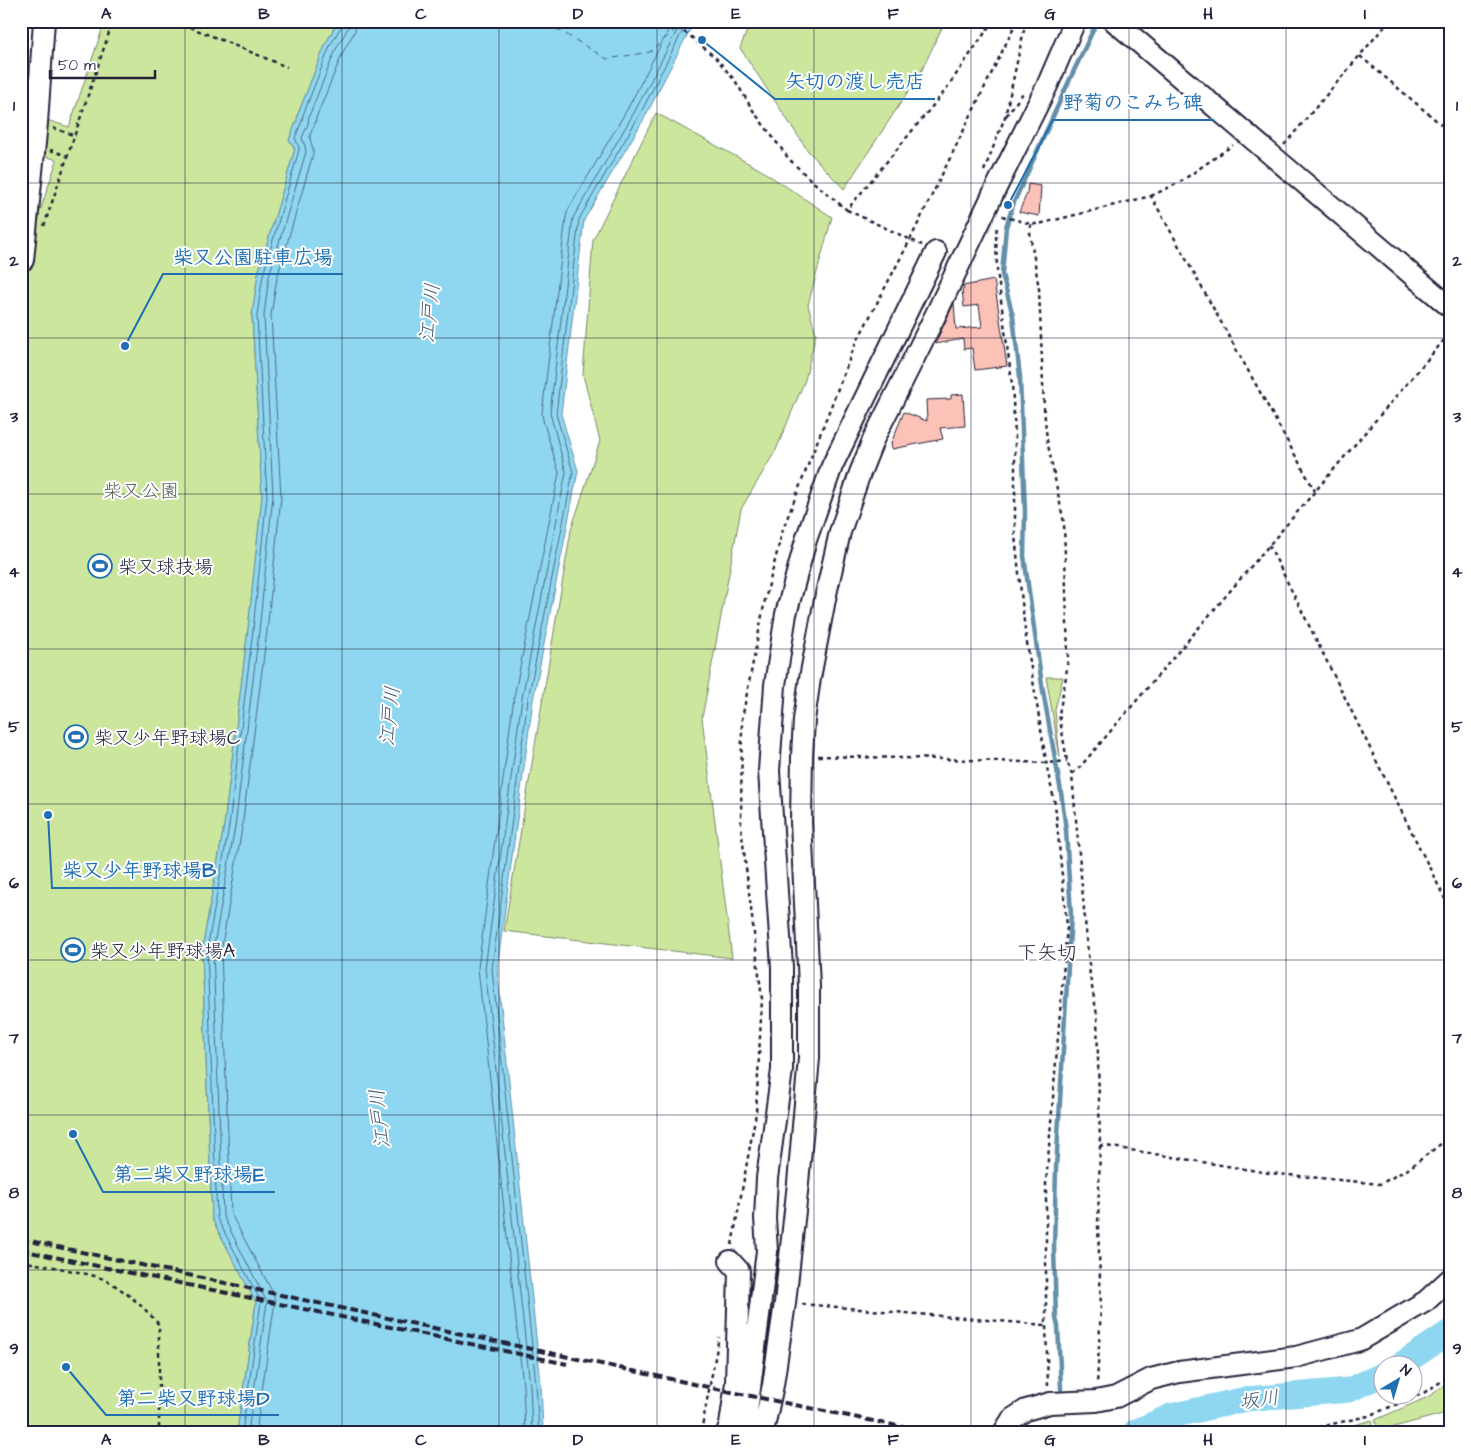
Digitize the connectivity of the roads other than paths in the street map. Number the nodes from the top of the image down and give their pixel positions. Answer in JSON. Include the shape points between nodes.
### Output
{"nodes":[{"id":1,"x":44,"y":21,"type":"edge"},
{"id":2,"x":1075,"y":21,"type":"edge"},
{"id":3,"x":1114,"y":21,"type":"edge"},
{"id":4,"x":41,"y":236,"type":"road end"},
{"id":5,"x":936,"y":252,"type":"dead end"},
{"id":6,"x":22,"y":263,"type":"edge"},
{"id":7,"x":1450,"y":307,"type":"edge"},
{"id":8,"x":730,"y":1261,"type":"dead end"},
{"id":9,"x":1450,"y":1278,"type":"edge"},
{"id":10,"x":743,"y":1430,"type":"edge"},
{"id":11,"x":1004,"y":1432,"type":"edge"}],
"edges":[{"from":1,"to":6,"type":"street"},
{"from":2,"to":10,"type":"street","via":[[1047,86],[874,438],[840,532],[810,678],[802,756],[801,822],[809,1058],[798,1183],[773,1385]]},
{"from":3,"to":7,"type":"street"},
{"from":4,"to":6,"type":"street"},
{"from":5,"to":10,"type":"street","via":[[832,466],[806,540],[786,614],[775,685],[768,771],[782,967],[782,1070],[767,1178],[767,1251]]},
{"from":8,"to":10,"type":"street","via":[[739,1271],[736,1383]]},
{"from":9,"to":11,"type":"street","via":[[1426,1301],[1360,1340],[1296,1357],[1179,1372],[1151,1379],[1116,1397],[1050,1403],[1026,1410],[1012,1419]]}]}
